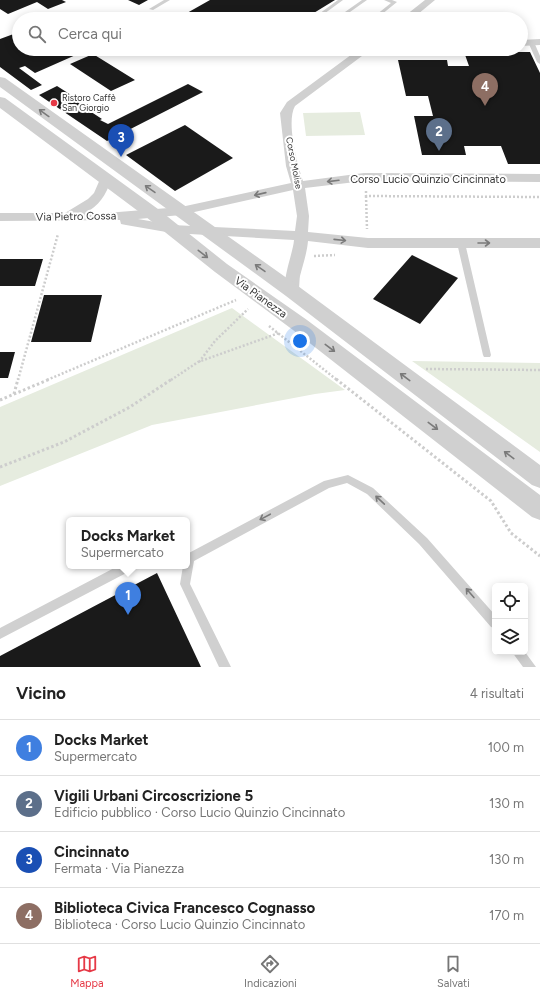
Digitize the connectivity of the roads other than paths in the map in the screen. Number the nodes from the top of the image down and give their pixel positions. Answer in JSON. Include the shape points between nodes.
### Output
{"nodes":[{"id":1,"x":168,"y":0,"type":"edge"},
{"id":2,"x":341,"y":0,"type":"edge"},
{"id":3,"x":365,"y":0,"type":"edge"},
{"id":4,"x":386,"y":0,"type":"edge"},
{"id":5,"x":431,"y":0,"type":"edge"},
{"id":6,"x":151,"y":9,"type":"dead end"},
{"id":7,"x":324,"y":12,"type":"edge"},
{"id":8,"x":348,"y":12,"type":"edge"},
{"id":9,"x":382,"y":12,"type":"edge"},
{"id":10,"x":415,"y":12,"type":"edge"},
{"id":11,"x":536,"y":42,"type":"edge"},
{"id":12,"x":356,"y":56,"type":"edge"},
{"id":13,"x":540,"y":62,"type":"edge"},
{"id":14,"x":0,"y":81,"type":"edge"},
{"id":15,"x":22,"y":97,"type":"junction"},
{"id":16,"x":2,"y":102,"type":"edge"},
{"id":17,"x":103,"y":156,"type":"junction"},
{"id":18,"x":85,"y":164,"type":"junction"},
{"id":19,"x":540,"y":178,"type":"edge"},
{"id":20,"x":105,"y":180,"type":"junction"},
{"id":21,"x":298,"y":185,"type":"junction"},
{"id":22,"x":181,"y":211,"type":"junction"},
{"id":23,"x":152,"y":214,"type":"junction"},
{"id":24,"x":0,"y":216,"type":"edge"},
{"id":25,"x":66,"y":216,"type":"junction"},
{"id":26,"x":106,"y":217,"type":"junction"},
{"id":27,"x":172,"y":229,"type":"junction"},
{"id":28,"x":210,"y":232,"type":"junction"},
{"id":29,"x":302,"y":236,"type":"junction"},
{"id":30,"x":461,"y":243,"type":"junction"},
{"id":31,"x":540,"y":243,"type":"edge"},
{"id":32,"x":292,"y":291,"type":"junction"},
{"id":33,"x":487,"y":355,"type":"dead end"},
{"id":34,"x":540,"y":478,"type":"edge"},
{"id":35,"x":540,"y":509,"type":"edge"},
{"id":36,"x":190,"y":557,"type":"edge"},
{"id":37,"x":122,"y":569,"type":"edge"},
{"id":38,"x":187,"y":569,"type":"edge"},
{"id":39,"x":492,"y":620,"type":"edge"},
{"id":40,"x":0,"y":634,"type":"edge"},
{"id":41,"x":520,"y":655,"type":"edge"},
{"id":42,"x":225,"y":667,"type":"edge"},
{"id":43,"x":530,"y":667,"type":"edge"}],
"edges":[{"from":1,"to":6,"type":"lane"},
{"from":2,"to":7,"type":"lane"},
{"from":3,"to":8,"type":"lane"},
{"from":4,"to":9,"type":"lane","via":[[395,2]]},
{"from":5,"to":10,"type":"street"},
{"from":11,"to":13,"type":"lane"},
{"from":12,"to":21,"type":"street","name":"Corso Molise","via":[[291,104],[286,113],[292,166]]},
{"from":14,"to":15,"type":"street","name":"Via Pianezza"},
{"from":15,"to":16,"type":"street"},
{"from":17,"to":15,"type":"street","name":"Via Pianezza","one_way":true},
{"from":16,"to":18,"type":"street","name":"Via Pianezza"},
{"from":17,"to":18,"type":"street"},
{"from":22,"to":17,"type":"street","name":"Via Pianezza","one_way":true},
{"from":18,"to":20,"type":"street","name":"Via Pianezza"},
{"from":19,"to":21,"type":"street","name":"Corso Lucio Quinzio Cincinnato","one_way":true,"via":[[364,177]]},
{"from":20,"to":23,"type":"street","name":"Via Pianezza"},
{"from":20,"to":25,"type":"street","via":[[102,191],[95,201],[87,208]]},
{"from":21,"to":22,"type":"street","name":"Corso Lucio Quinzio Cincinnato","one_way":true},
{"from":21,"to":29,"type":"street","name":"Corso Molise","via":[[303,216]]},
{"from":22,"to":23,"type":"street","name":"Corso Lucio Quinzio Cincinnato"},
{"from":22,"to":28,"type":"street","name":"Via Pianezza"},
{"from":23,"to":26,"type":"street","name":"Via Pietro Cossa"},
{"from":23,"to":27,"type":"street","name":"Via Pianezza"},
{"from":24,"to":25,"type":"street","name":"Via Pietro Cossa"},
{"from":25,"to":26,"type":"street","name":"Via Pietro Cossa"},
{"from":26,"to":27,"type":"street"},
{"from":27,"to":28,"type":"street"},
{"from":27,"to":35,"type":"street","name":"Via Pianezza","one_way":true},
{"from":28,"to":29,"type":"street"},
{"from":32,"to":28,"type":"street","name":"Via Pianezza","one_way":true},
{"from":29,"to":30,"type":"street","one_way":true,"via":[[368,243]]},
{"from":29,"to":32,"type":"street","name":"Corso Molise"},
{"from":30,"to":31,"type":"street","one_way":true},
{"from":30,"to":33,"type":"lane"},
{"from":34,"to":32,"type":"street","name":"Via Pianezza","one_way":true},
{"from":39,"to":36,"type":"lane","one_way":true,"via":[[423,541],[370,491],[348,479],[327,484]]},
{"from":37,"to":40,"type":"lane"},
{"from":38,"to":42,"type":"lane","via":[[185,584]]},
{"from":41,"to":43,"type":"lane"}]}
